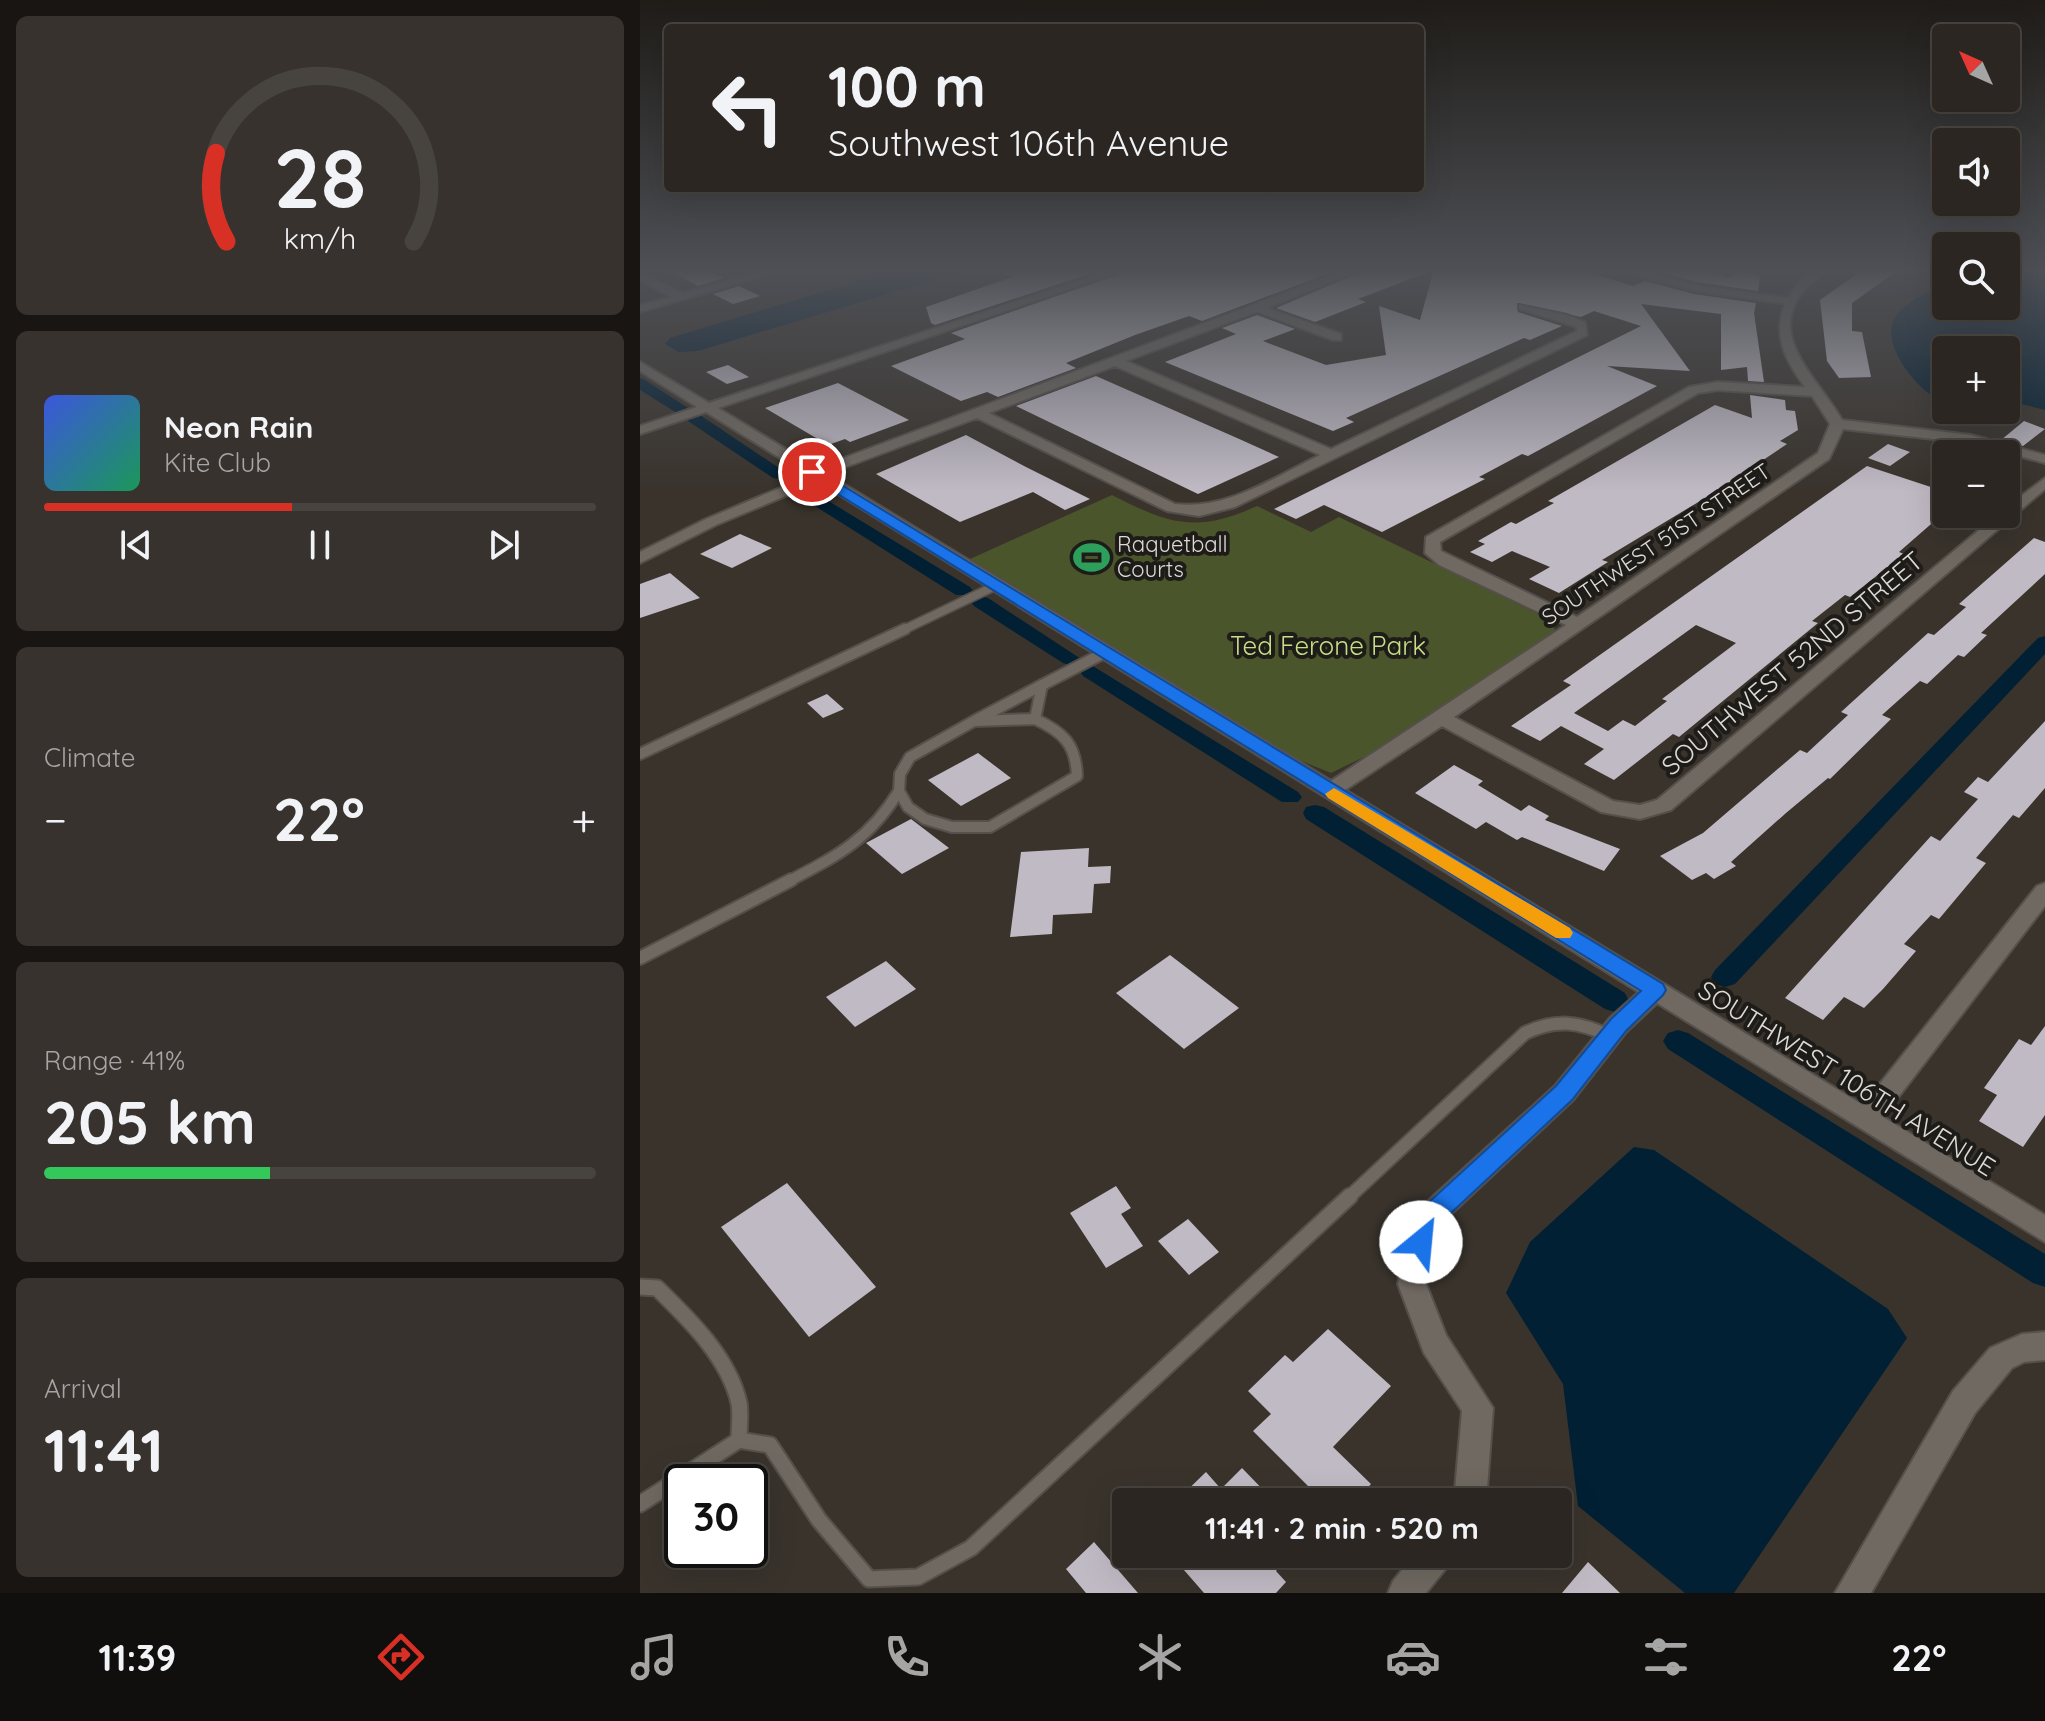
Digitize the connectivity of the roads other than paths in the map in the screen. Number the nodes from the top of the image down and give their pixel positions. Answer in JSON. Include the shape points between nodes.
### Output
{"nodes":[{"id":1,"x":901,"y":343,"type":"edge"},
{"id":2,"x":1165,"y":343,"type":"edge"},
{"id":3,"x":1560,"y":343,"type":"edge"},
{"id":4,"x":1788,"y":343,"type":"edge"},
{"id":5,"x":1117,"y":362,"type":"junction"},
{"id":6,"x":640,"y":366,"type":"edge"},
{"id":7,"x":1816,"y":392,"type":"junction"},
{"id":8,"x":707,"y":408,"type":"junction"},
{"id":9,"x":980,"y":414,"type":"junction"},
{"id":10,"x":1837,"y":424,"type":"junction"},
{"id":11,"x":640,"y":430,"type":"edge"},
{"id":12,"x":1332,"y":455,"type":"junction"},
{"id":13,"x":2045,"y":459,"type":"edge"},
{"id":14,"x":816,"y":475,"type":"junction"},
{"id":15,"x":2045,"y":482,"type":"edge"},
{"id":16,"x":645,"y":555,"type":"edge"},
{"id":17,"x":995,"y":586,"type":"junction"},
{"id":18,"x":1579,"y":624,"type":"junction"},
{"id":19,"x":1104,"y":653,"type":"junction"},
{"id":20,"x":1042,"y":685,"type":"junction"},
{"id":21,"x":1441,"y":718,"type":"junction"},
{"id":22,"x":1035,"y":719,"type":"junction"},
{"id":23,"x":974,"y":721,"type":"junction"},
{"id":24,"x":640,"y":754,"type":"edge"},
{"id":25,"x":899,"y":791,"type":"junction"},
{"id":26,"x":1329,"y":791,"type":"junction"},
{"id":27,"x":2045,"y":891,"type":"edge"},
{"id":28,"x":640,"y":958,"type":"edge"},
{"id":29,"x":1656,"y":990,"type":"junction"},
{"id":30,"x":1610,"y":1036,"type":"junction"},
{"id":31,"x":1865,"y":1121,"type":"junction"},
{"id":32,"x":2045,"y":1230,"type":"edge"},
{"id":33,"x":640,"y":1287,"type":"edge"},
{"id":34,"x":2045,"y":1346,"type":"edge"},
{"id":35,"x":739,"y":1440,"type":"junction"},
{"id":36,"x":1471,"y":1488,"type":"edge"},
{"id":37,"x":640,"y":1504,"type":"edge"},
{"id":38,"x":1425,"y":1568,"type":"edge"},
{"id":39,"x":1405,"y":1593,"type":"edge"},
{"id":40,"x":1852,"y":1593,"type":"edge"}],
"edges":[{"from":1,"to":8,"type":"street"},
{"from":2,"to":5,"type":"street"},
{"from":3,"to":12,"type":"street"},
{"from":4,"to":7,"type":"street","via":[[1795,365]]},
{"from":5,"to":9,"type":"street"},
{"from":5,"to":12,"type":"street"},
{"from":6,"to":8,"type":"street","name":"SOUTHWEST 106TH AVENUE"},
{"from":7,"to":10,"type":"street"},
{"from":7,"to":18,"type":"street","via":[[1733,386],[1686,393],[1436,535],[1430,549],[1445,562]]},
{"from":8,"to":11,"type":"street"},
{"from":8,"to":14,"type":"street","name":"SOUTHWEST 106TH AVENUE"},
{"from":9,"to":12,"type":"street","via":[[1172,508],[1199,511],[1230,504]]},
{"from":9,"to":14,"type":"street"},
{"from":10,"to":13,"type":"street","via":[[1971,439]]},
{"from":10,"to":18,"type":"street","name":"SOUTHWEST 51ST STREET","via":[[1824,456]]},
{"from":14,"to":16,"type":"street","via":[[722,512]]},
{"from":14,"to":17,"type":"street","name":"SOUTHWEST 106TH AVENUE"},
{"from":15,"to":21,"type":"street","name":"SOUTHWEST 52ND STREET","via":[[1673,799],[1640,812],[1598,803]]},
{"from":17,"to":19,"type":"street","name":"SOUTHWEST 106TH AVENUE"},
{"from":17,"to":24,"type":"lane"},
{"from":18,"to":21,"type":"street","name":"SOUTHWEST 51ST STREET"},
{"from":19,"to":20,"type":"lane"},
{"from":19,"to":26,"type":"street","name":"SOUTHWEST 106TH AVENUE"},
{"from":20,"to":22,"type":"lane"},
{"from":20,"to":23,"type":"lane"},
{"from":21,"to":26,"type":"street","name":"SOUTHWEST 51ST STREET"},
{"from":22,"to":23,"type":"lane"},
{"from":22,"to":25,"type":"lane","via":[[1069,739],[1077,755],[1077,776],[990,827],[952,827],[925,819],[908,807]]},
{"from":23,"to":25,"type":"lane","via":[[910,757],[900,774]]},
{"from":25,"to":28,"type":"lane","via":[[863,838]]},
{"from":26,"to":29,"type":"street","name":"SOUTHWEST 106TH AVENUE"},
{"from":27,"to":31,"type":"street"},
{"from":29,"to":30,"type":"street"},
{"from":29,"to":31,"type":"street","name":"SOUTHWEST 106TH AVENUE"},
{"from":30,"to":35,"type":"lane","via":[[1568,1020],[1544,1023],[1525,1033],[971,1548],[918,1577],[869,1579],[819,1520],[770,1445]]},
{"from":30,"to":36,"type":"street","via":[[1564,1093],[1426,1220],[1412,1284],[1434,1343],[1478,1408]]},
{"from":31,"to":32,"type":"street","name":"SOUTHWEST 106TH AVENUE"},
{"from":33,"to":35,"type":"lane","via":[[657,1288],[687,1317],[728,1373],[739,1404]]},
{"from":34,"to":40,"type":"street","via":[[2022,1348],[2001,1358],[1964,1402]]},
{"from":35,"to":37,"type":"lane"},
{"from":38,"to":39,"type":"street"}]}
